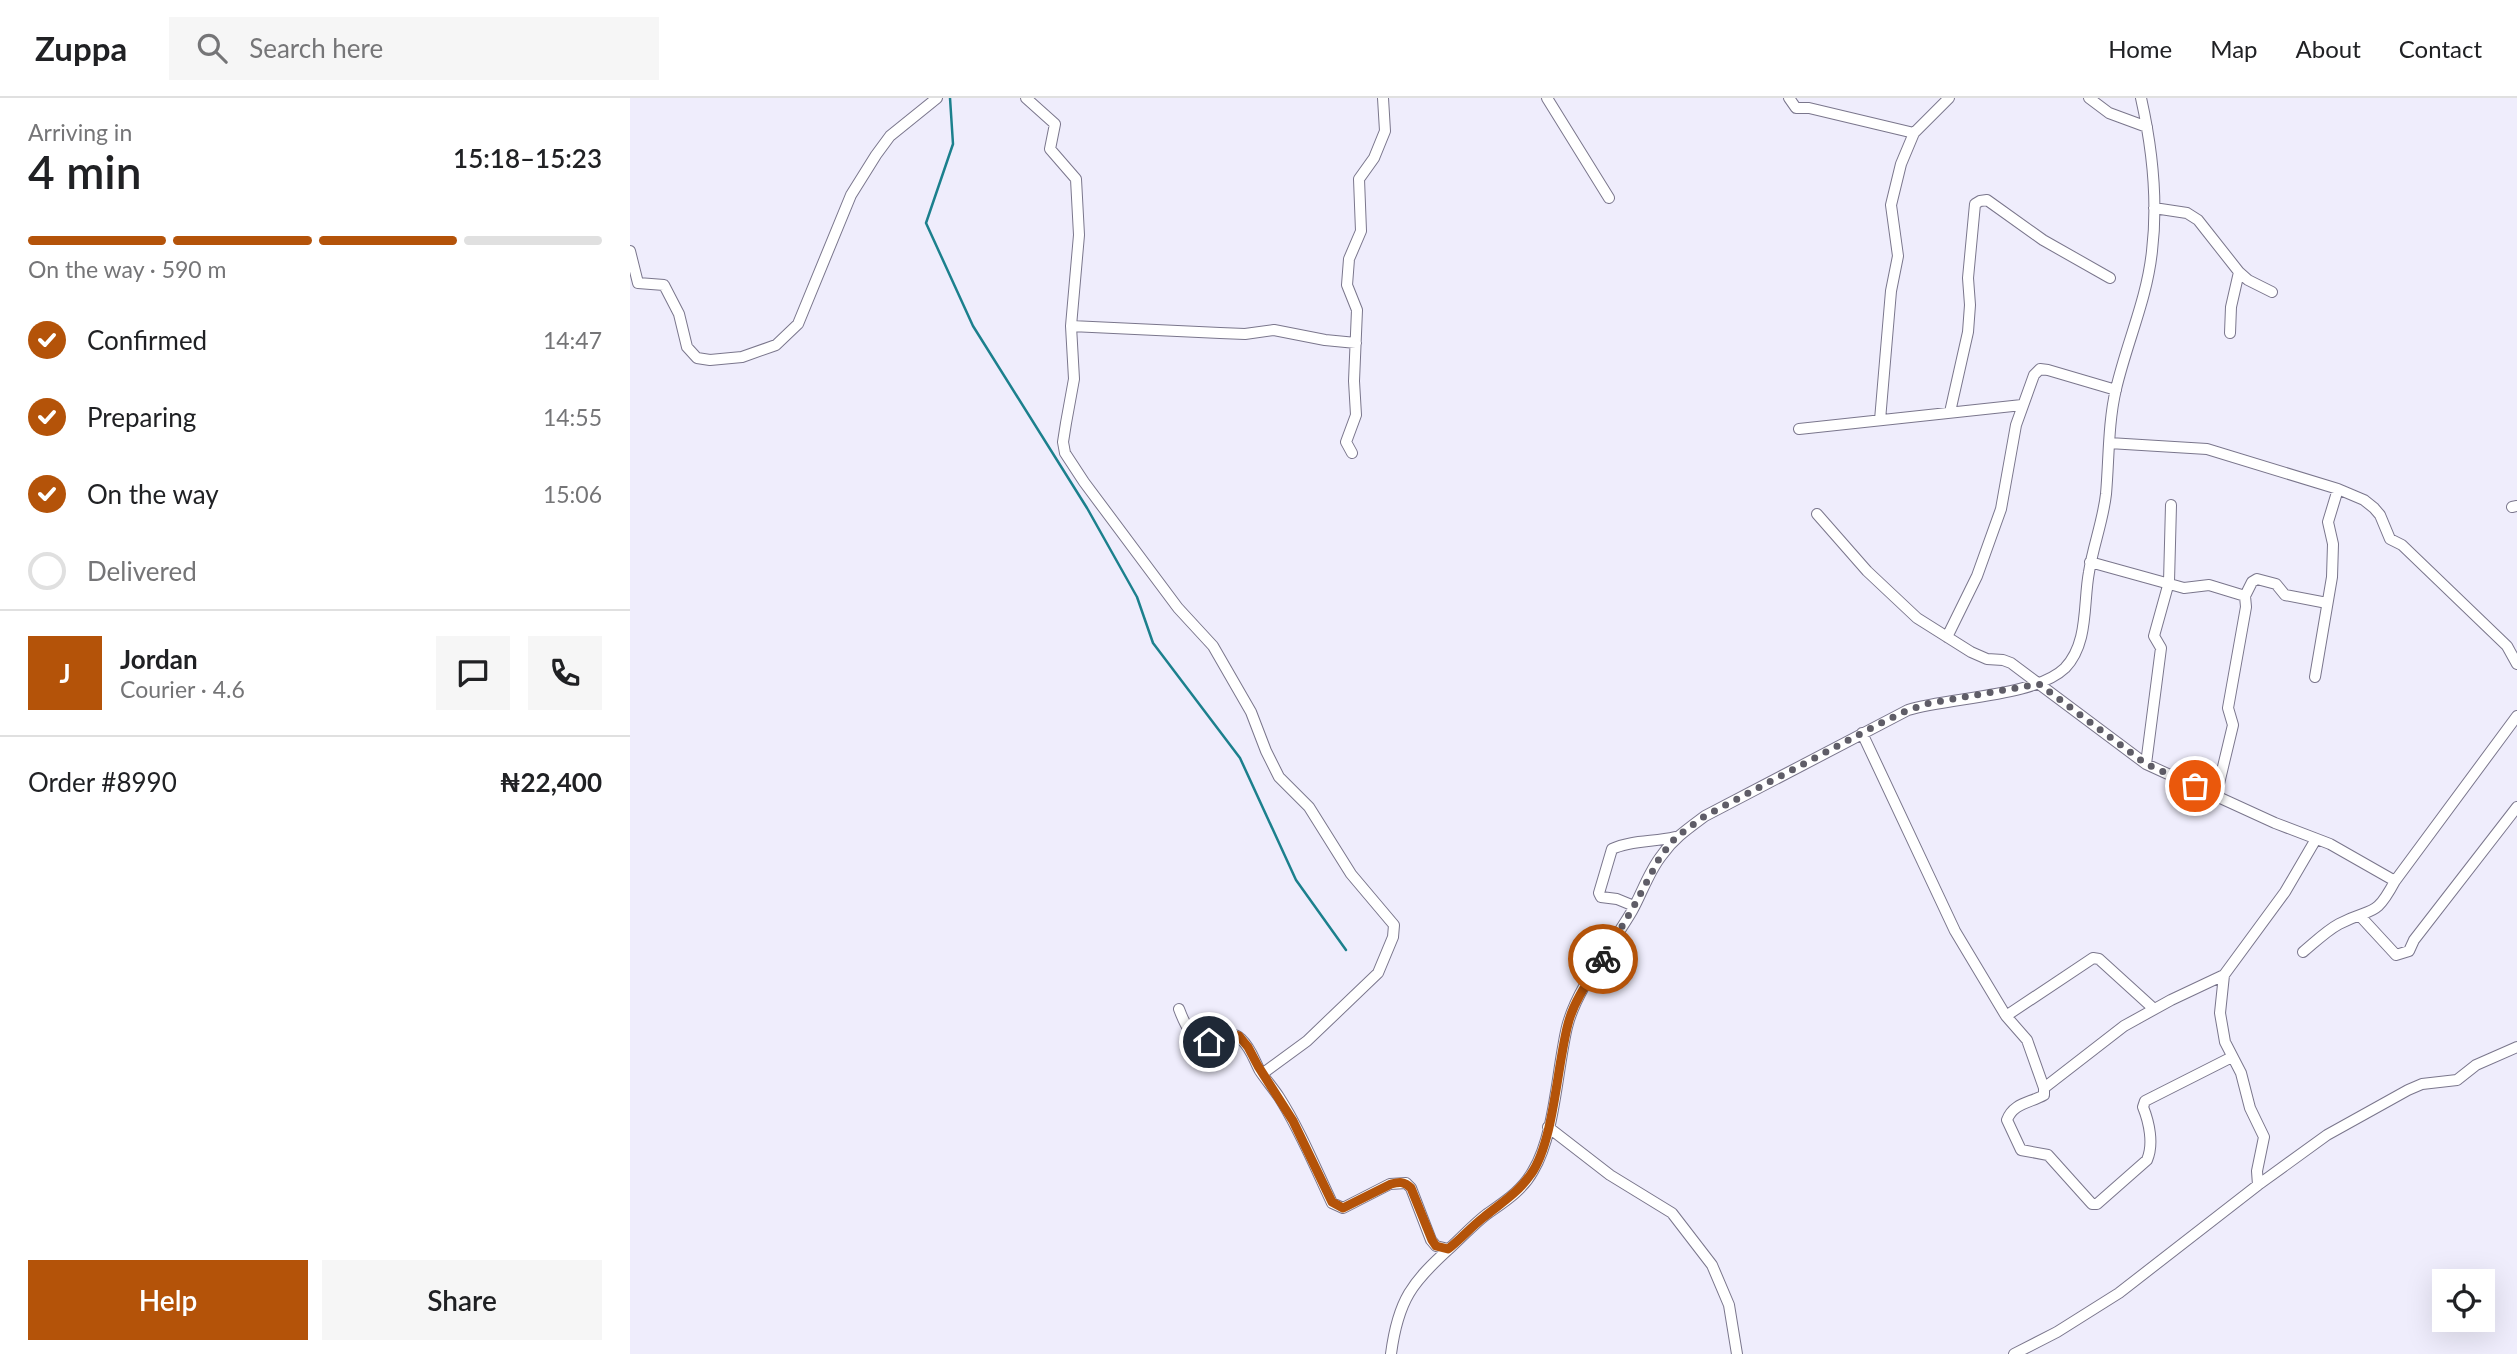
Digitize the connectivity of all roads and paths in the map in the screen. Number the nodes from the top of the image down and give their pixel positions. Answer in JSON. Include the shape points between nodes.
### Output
{"nodes":[{"id":1,"x":937,"y":98,"type":"edge"},
{"id":2,"x":1026,"y":98,"type":"edge"},
{"id":3,"x":1383,"y":98,"type":"edge"},
{"id":4,"x":1547,"y":98,"type":"edge"},
{"id":5,"x":1789,"y":98,"type":"edge"},
{"id":6,"x":1949,"y":98,"type":"edge"},
{"id":7,"x":2089,"y":98,"type":"edge"},
{"id":8,"x":2141,"y":98,"type":"edge"},
{"id":9,"x":2147,"y":127,"type":"junction"},
{"id":10,"x":1914,"y":134,"type":"junction"},
{"id":11,"x":1609,"y":198,"type":"dead end"},
{"id":12,"x":2154,"y":208,"type":"junction"},
{"id":13,"x":630,"y":251,"type":"edge"},
{"id":14,"x":2239,"y":272,"type":"junction"},
{"id":15,"x":2110,"y":278,"type":"dead end"},
{"id":16,"x":2272,"y":292,"type":"dead end"},
{"id":17,"x":1071,"y":326,"type":"junction"},
{"id":18,"x":2230,"y":332,"type":"dead end"},
{"id":19,"x":1356,"y":343,"type":"junction"},
{"id":20,"x":2116,"y":390,"type":"junction"},
{"id":21,"x":2022,"y":405,"type":"junction"},
{"id":22,"x":1950,"y":412,"type":"junction"},
{"id":23,"x":1880,"y":420,"type":"junction"},
{"id":24,"x":1799,"y":429,"type":"dead end"},
{"id":25,"x":2109,"y":443,"type":"junction"},
{"id":26,"x":1352,"y":453,"type":"dead end"},
{"id":27,"x":2338,"y":489,"type":"junction"},
{"id":28,"x":2171,"y":505,"type":"dead end"},
{"id":29,"x":1817,"y":514,"type":"dead end"},
{"id":30,"x":2090,"y":562,"type":"junction"},
{"id":31,"x":2169,"y":582,"type":"junction"},
{"id":32,"x":2245,"y":596,"type":"junction"},
{"id":33,"x":2327,"y":603,"type":"junction"},
{"id":34,"x":1947,"y":636,"type":"junction"},
{"id":35,"x":2517,"y":664,"type":"edge"},
{"id":36,"x":2315,"y":677,"type":"dead end"},
{"id":37,"x":2039,"y":684,"type":"junction"},
{"id":38,"x":2517,"y":716,"type":"edge"},
{"id":39,"x":1862,"y":733,"type":"junction"},
{"id":40,"x":2146,"y":764,"type":"junction"},
{"id":41,"x":2216,"y":796,"type":"junction"},
{"id":42,"x":2517,"y":807,"type":"edge"},
{"id":43,"x":1676,"y":837,"type":"junction"},
{"id":44,"x":2316,"y":839,"type":"junction"},
{"id":45,"x":2395,"y":881,"type":"junction"},
{"id":46,"x":1634,"y":906,"type":"junction"},
{"id":47,"x":2360,"y":916,"type":"junction"},
{"id":48,"x":2303,"y":952,"type":"dead end"},
{"id":49,"x":2224,"y":975,"type":"junction"},
{"id":50,"x":1179,"y":1009,"type":"dead end"},
{"id":51,"x":2154,"y":1009,"type":"junction"},
{"id":52,"x":2006,"y":1016,"type":"junction"},
{"id":53,"x":2517,"y":1047,"type":"edge"},
{"id":54,"x":2231,"y":1057,"type":"junction"},
{"id":55,"x":1262,"y":1074,"type":"junction"},
{"id":56,"x":2044,"y":1088,"type":"junction"},
{"id":57,"x":1548,"y":1127,"type":"junction"},
{"id":58,"x":2258,"y":1185,"type":"junction"},
{"id":59,"x":1448,"y":1249,"type":"junction"},
{"id":60,"x":1391,"y":1354,"type":"edge"},
{"id":61,"x":1737,"y":1354,"type":"edge"},
{"id":62,"x":2014,"y":1354,"type":"edge"}],
"edges":[{"from":1,"to":13,"type":"street","via":[[890,136],[876,155],[851,195],[797,324],[769,348],[743,357],[697,358],[687,347],[679,314],[664,285],[638,283]]},
{"from":2,"to":17,"type":"street","via":[[1055,124],[1050,149],[1076,178],[1079,235]]},
{"from":3,"to":19,"type":"street","via":[[1385,131],[1359,179],[1361,231],[1349,260],[1347,285],[1357,310]]},
{"from":4,"to":11,"type":"street"},
{"from":5,"to":10,"type":"street","via":[[1796,108]]},
{"from":6,"to":10,"type":"street"},
{"from":7,"to":9,"type":"street","via":[[2109,113]]},
{"from":8,"to":9,"type":"street"},
{"from":9,"to":12,"type":"street"},
{"from":10,"to":23,"type":"street","via":[[1891,205],[1898,256]]},
{"from":12,"to":14,"type":"street","via":[[2187,213],[2198,220]]},
{"from":12,"to":20,"type":"street","via":[[2144,298]]},
{"from":14,"to":16,"type":"street"},
{"from":14,"to":18,"type":"street"},
{"from":15,"to":22,"type":"street","via":[[2043,240],[1987,200],[1975,204],[1968,332]]},
{"from":17,"to":19,"type":"street","via":[[1245,334],[1274,330]]},
{"from":17,"to":55,"type":"street","via":[[1074,379],[1065,453],[1178,608],[1213,646],[1251,712],[1279,777],[1309,807],[1351,874],[1394,925],[1378,973],[1307,1041]]},
{"from":19,"to":26,"type":"street","via":[[1356,415],[1346,442]]},
{"from":20,"to":21,"type":"street","via":[[2040,369]]},
{"from":20,"to":25,"type":"street"},
{"from":21,"to":22,"type":"street"},
{"from":21,"to":34,"type":"street","via":[[2001,509],[1977,576]]},
{"from":22,"to":23,"type":"street"},
{"from":23,"to":24,"type":"street"},
{"from":25,"to":27,"type":"street","via":[[2207,449]]},
{"from":25,"to":30,"type":"street","via":[[2106,497]]},
{"from":27,"to":33,"type":"street","via":[[2328,522],[2333,544]]},
{"from":27,"to":35,"type":"street","via":[[2374,508],[2390,539],[2402,545],[2507,646]]},
{"from":28,"to":31,"type":"street"},
{"from":29,"to":34,"type":"street","via":[[1917,618]]},
{"from":30,"to":31,"type":"street"},
{"from":30,"to":37,"type":"street","via":[[2077,648],[2065,667]]},
{"from":31,"to":32,"type":"street","via":[[2184,588],[2209,585]]},
{"from":31,"to":40,"type":"street","via":[[2154,636],[2161,648]]},
{"from":32,"to":33,"type":"street","via":[[2257,579],[2276,584],[2285,595]]},
{"from":32,"to":41,"type":"street","via":[[2228,708],[2233,725]]},
{"from":33,"to":36,"type":"street"},
{"from":34,"to":37,"type":"street","via":[[1987,659],[2011,663]]},
{"from":37,"to":39,"type":"street","via":[[1930,703]]},
{"from":37,"to":40,"type":"street"},
{"from":38,"to":45,"type":"street"},
{"from":39,"to":43,"type":"street","via":[[1705,816]]},
{"from":39,"to":52,"type":"street","via":[[1955,931]]},
{"from":40,"to":41,"type":"street"},
{"from":41,"to":44,"type":"street"},
{"from":42,"to":47,"type":"street","via":[[2409,951],[2396,955]]},
{"from":43,"to":46,"type":"street"},
{"from":43,"to":46,"type":"street","via":[[1612,849],[1599,894]]},
{"from":44,"to":45,"type":"street"},
{"from":44,"to":49,"type":"street","via":[[2285,892]]},
{"from":45,"to":47,"type":"street","via":[[2379,907]]},
{"from":46,"to":57,"type":"street","via":[[1570,1015]]},
{"from":47,"to":48,"type":"street","via":[[2336,925]]},
{"from":49,"to":51,"type":"street"},
{"from":49,"to":54,"type":"street","via":[[2220,1013]]},
{"from":50,"to":55,"type":"street","via":[[1192,1037],[1201,1043],[1229,1034],[1239,1036]]},
{"from":51,"to":52,"type":"street","via":[[2093,958]]},
{"from":51,"to":56,"type":"street","via":[[2123,1026]]},
{"from":52,"to":56,"type":"street","via":[[2026,1040]]},
{"from":53,"to":58,"type":"street","via":[[2476,1065],[2457,1080],[2408,1090],[2327,1135]]},
{"from":54,"to":56,"type":"street","via":[[2145,1101],[2151,1145],[2147,1160],[2096,1204],[2048,1154],[2021,1150],[2007,1119],[2016,1106],[2044,1095]]},
{"from":54,"to":58,"type":"street","via":[[2264,1137]]},
{"from":55,"to":59,"type":"street","via":[[1293,1121],[1332,1202],[1343,1208],[1391,1184],[1406,1183],[1432,1240]]},
{"from":57,"to":59,"type":"street","via":[[1540,1158],[1514,1196]]},
{"from":57,"to":61,"type":"street","via":[[1610,1175],[1672,1213],[1699,1244],[1722,1286]]},
{"from":58,"to":62,"type":"street","via":[[2119,1293]]},
{"from":59,"to":60,"type":"street","via":[[1412,1286],[1397,1316]]}]}
